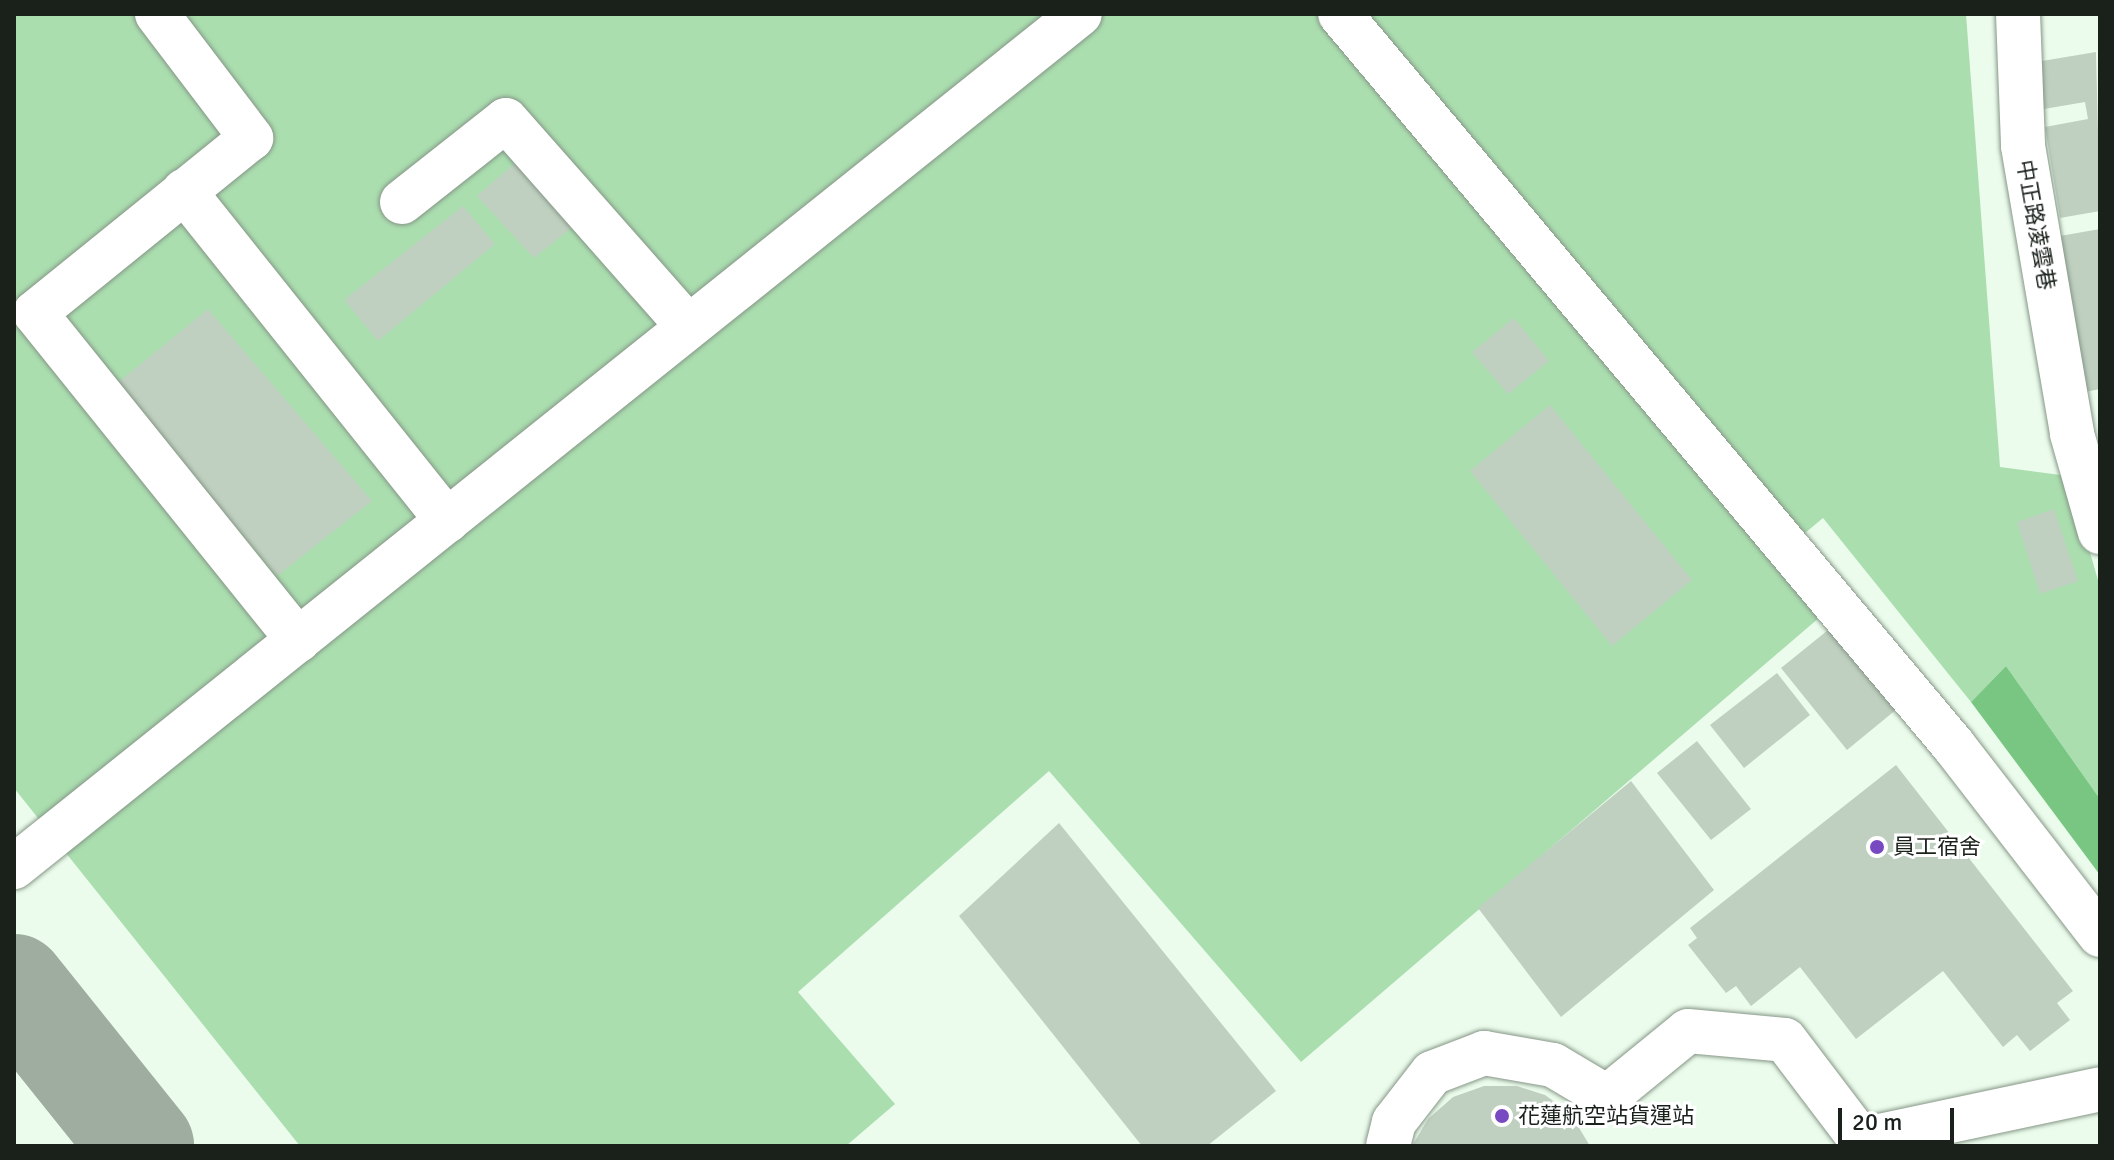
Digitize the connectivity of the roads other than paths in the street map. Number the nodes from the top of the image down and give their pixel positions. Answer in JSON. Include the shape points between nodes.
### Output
{"nodes":[{"id":1,"x":157,"y":14,"type":"edge"},
{"id":2,"x":1080,"y":14,"type":"edge"},
{"id":3,"x":1340,"y":14,"type":"edge"},
{"id":4,"x":2018,"y":14,"type":"edge"},
{"id":5,"x":184,"y":191,"type":"junction"},
{"id":6,"x":402,"y":202,"type":"dead end"},
{"id":7,"x":687,"y":325,"type":"junction"},
{"id":8,"x":2086,"y":431,"type":"edge"},
{"id":9,"x":447,"y":521,"type":"junction"},
{"id":10,"x":2100,"y":532,"type":"edge"},
{"id":11,"x":298,"y":640,"type":"junction"},
{"id":12,"x":14,"y":867,"type":"edge"},
{"id":13,"x":2100,"y":935,"type":"edge"},
{"id":14,"x":2100,"y":1089,"type":"edge"},
{"id":15,"x":1863,"y":1143,"type":"edge"},
{"id":16,"x":1388,"y":1146,"type":"edge"}],
"edges":[{"from":1,"to":5,"type":"lane","via":[[251,138]]},
{"from":2,"to":7,"type":"lane"},
{"from":3,"to":13,"type":"lane","via":[[1954,746]]},
{"from":4,"to":8,"type":"lane","name":"中正路凌雲巷","via":[[2023,146]]},
{"from":5,"to":9,"type":"lane"},
{"from":5,"to":11,"type":"lane","via":[[35,313]]},
{"from":6,"to":7,"type":"lane","via":[[506,120]]},
{"from":7,"to":9,"type":"lane"},
{"from":8,"to":10,"type":"lane","name":"中正路凌雲巷"},
{"from":9,"to":11,"type":"lane"},
{"from":11,"to":12,"type":"lane"},
{"from":14,"to":15,"type":"lane"},
{"from":15,"to":16,"type":"lane","via":[[1785,1040],[1688,1031],[1607,1097],[1553,1065],[1484,1053],[1432,1073],[1394,1122]]}]}
